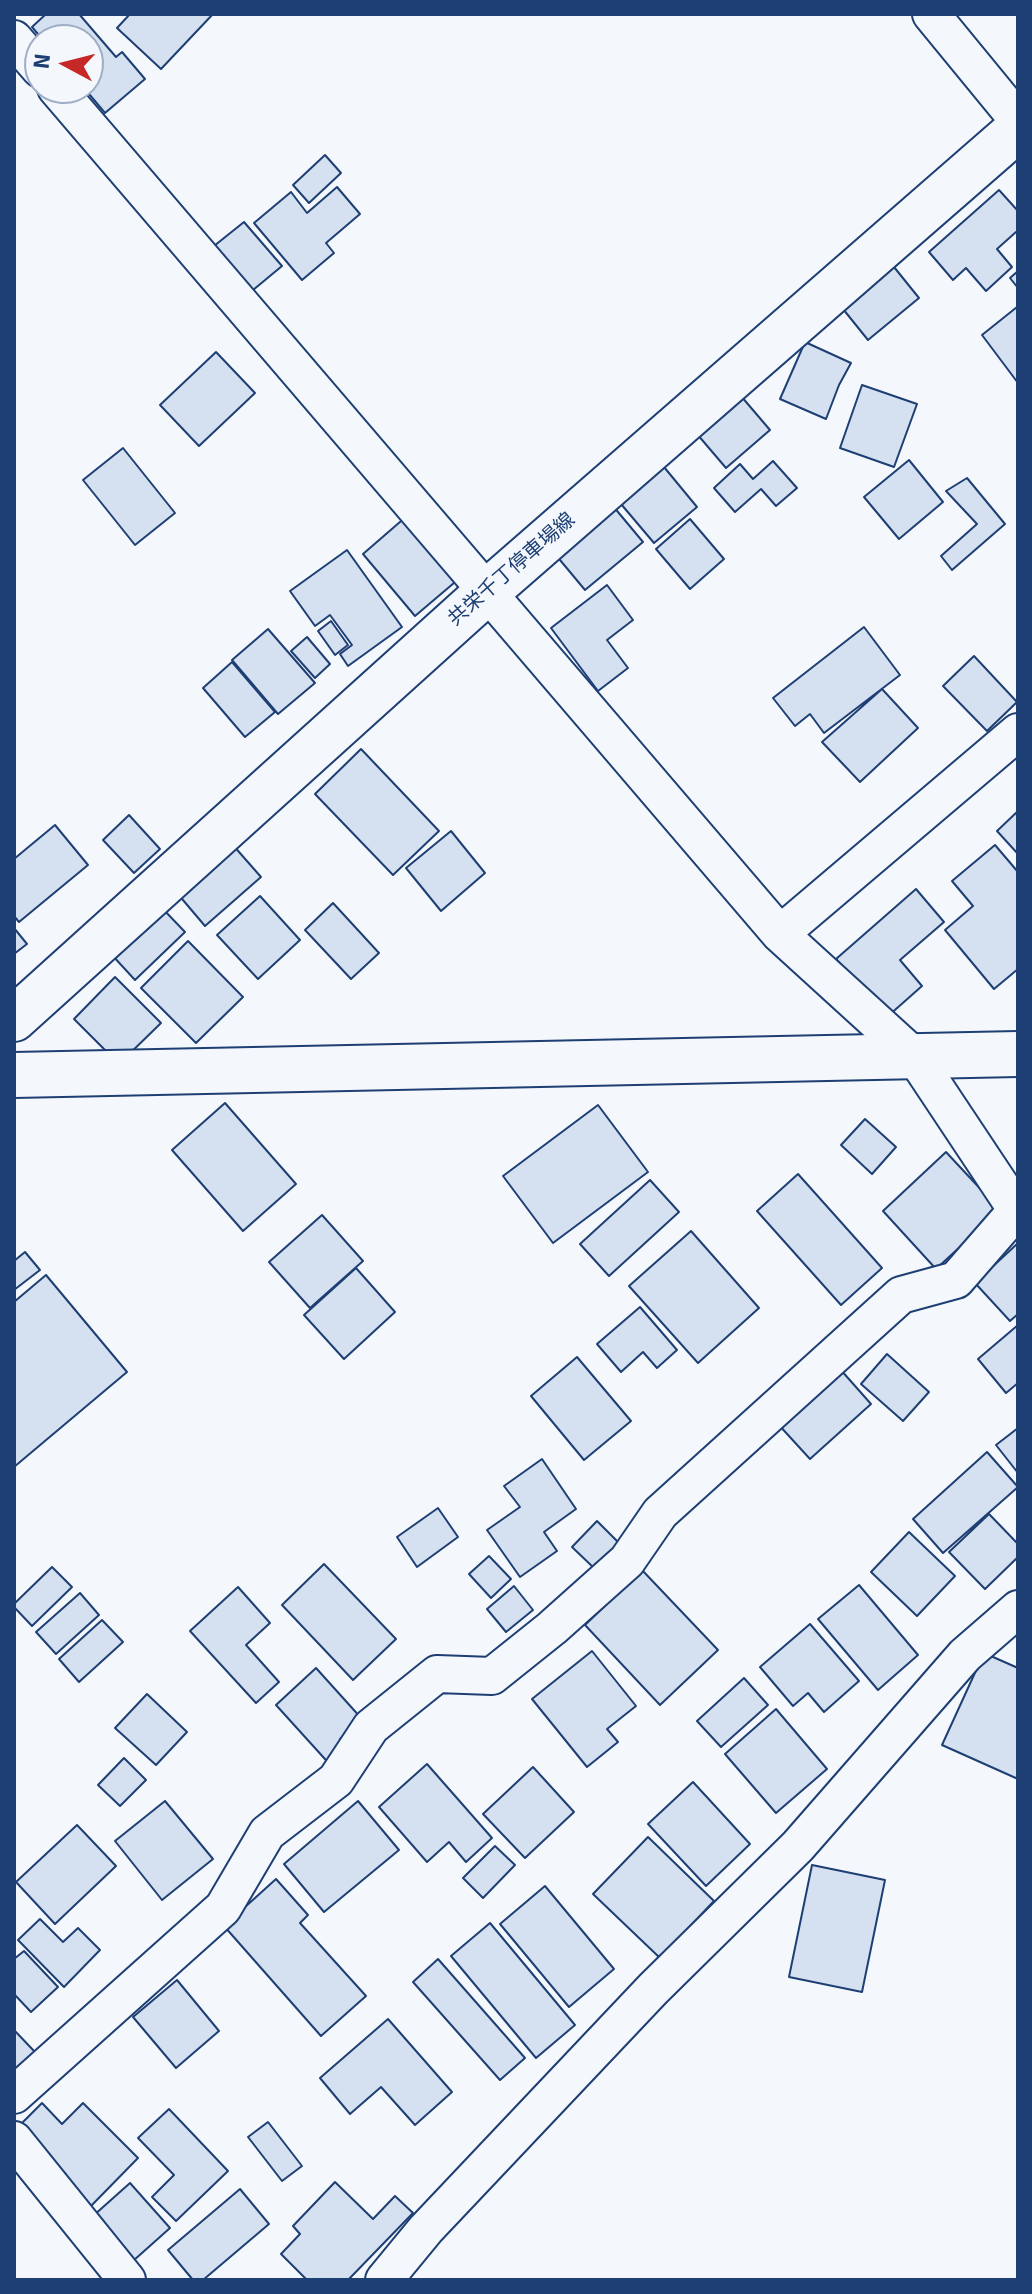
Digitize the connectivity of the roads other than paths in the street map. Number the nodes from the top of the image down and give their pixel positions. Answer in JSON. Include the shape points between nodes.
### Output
{"nodes":[{"id":1,"x":931,"y":14,"type":"edge"},
{"id":2,"x":70,"y":104,"type":"edge"},
{"id":3,"x":1018,"y":120,"type":"edge"},
{"id":4,"x":1018,"y":129,"type":"edge"},
{"id":5,"x":487,"y":592,"type":"junction"},
{"id":6,"x":1018,"y":732,"type":"edge"},
{"id":7,"x":780,"y":934,"type":"junction"},
{"id":8,"x":14,"y":1019,"type":"edge"},
{"id":9,"x":1018,"y":1054,"type":"edge"},
{"id":10,"x":915,"y":1057,"type":"junction"},
{"id":11,"x":14,"y":1075,"type":"edge"},
{"id":12,"x":1017,"y":1211,"type":"edge"},
{"id":13,"x":1018,"y":1609,"type":"edge"},
{"id":14,"x":14,"y":2095,"type":"edge"},
{"id":15,"x":14,"y":2140,"type":"edge"},
{"id":16,"x":127,"y":2280,"type":"edge"},
{"id":17,"x":384,"y":2280,"type":"edge"}],
"edges":[{"from":1,"to":3,"type":"street"},
{"from":2,"to":5,"type":"street"},
{"from":4,"to":5,"type":"main road","name":"共栄千丁停車場線"},
{"from":5,"to":7,"type":"street"},
{"from":5,"to":8,"type":"main road","name":"共栄千丁停車場線"},
{"from":6,"to":7,"type":"street"},
{"from":7,"to":10,"type":"street"},
{"from":9,"to":10,"type":"main road"},
{"from":10,"to":11,"type":"main road"},
{"from":10,"to":12,"type":"street"},
{"from":12,"to":14,"type":"street","via":[[956,1280],[901,1295],[660,1513],[627,1561],[504,1667],[492,1676],[437,1674],[371,1727],[336,1780],[267,1833],[223,1908]]},
{"from":13,"to":17,"type":"street","via":[[965,1655],[798,1846],[653,1989]]},
{"from":15,"to":16,"type":"street"}]}
